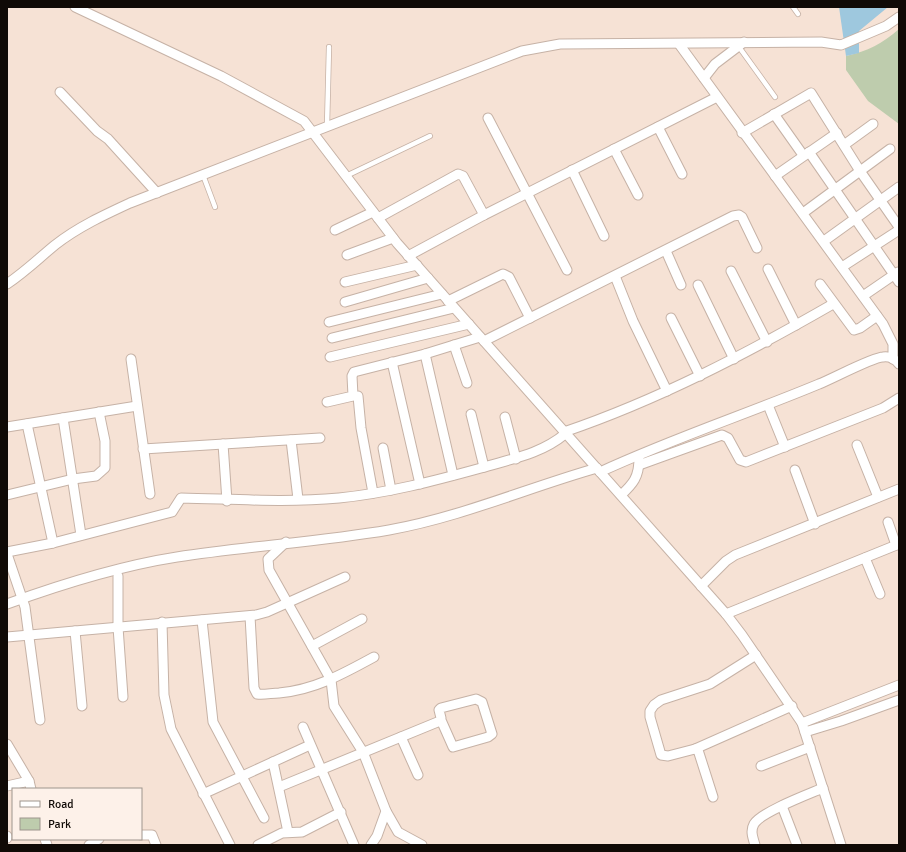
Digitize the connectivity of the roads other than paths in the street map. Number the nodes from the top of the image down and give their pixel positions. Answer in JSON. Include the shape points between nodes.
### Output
{"nodes":[{"id":1,"x":75,"y":7,"type":"edge"},
{"id":2,"x":793,"y":7,"type":"edge"},
{"id":3,"x":798,"y":14,"type":"dead end"},
{"id":4,"x":899,"y":17,"type":"edge"},
{"id":5,"x":679,"y":44,"type":"junction"},
{"id":6,"x":741,"y":44,"type":"junction"},
{"id":7,"x":329,"y":47,"type":"dead end"},
{"id":8,"x":704,"y":78,"type":"junction"},
{"id":9,"x":60,"y":92,"type":"dead end"},
{"id":10,"x":717,"y":97,"type":"junction"},
{"id":11,"x":775,"y":97,"type":"dead end"},
{"id":12,"x":774,"y":114,"type":"junction"},
{"id":13,"x":488,"y":118,"type":"dead end"},
{"id":14,"x":873,"y":124,"type":"dead end"},
{"id":15,"x":328,"y":126,"type":"junction"},
{"id":16,"x":658,"y":127,"type":"junction"},
{"id":17,"x":312,"y":132,"type":"junction"},
{"id":18,"x":742,"y":133,"type":"junction"},
{"id":19,"x":837,"y":133,"type":"junction"},
{"id":20,"x":430,"y":136,"type":"dead end"},
{"id":21,"x":844,"y":145,"type":"junction"},
{"id":22,"x":614,"y":149,"type":"junction"},
{"id":23,"x":890,"y":149,"type":"dead end"},
{"id":24,"x":806,"y":154,"type":"junction"},
{"id":25,"x":572,"y":170,"type":"junction"},
{"id":26,"x":860,"y":170,"type":"junction"},
{"id":27,"x":682,"y":174,"type":"dead end"},
{"id":28,"x":203,"y":175,"type":"junction"},
{"id":29,"x":346,"y":176,"type":"junction"},
{"id":30,"x":775,"y":176,"type":"junction"},
{"id":31,"x":899,"y":187,"type":"edge"},
{"id":32,"x":834,"y":190,"type":"junction"},
{"id":33,"x":157,"y":193,"type":"junction"},
{"id":34,"x":528,"y":193,"type":"junction"},
{"id":35,"x":638,"y":194,"type":"dead end"},
{"id":36,"x":881,"y":201,"type":"junction"},
{"id":37,"x":215,"y":207,"type":"dead end"},
{"id":38,"x":802,"y":213,"type":"junction"},
{"id":39,"x":375,"y":215,"type":"junction"},
{"id":40,"x":484,"y":215,"type":"junction"},
{"id":41,"x":855,"y":220,"type":"junction"},
{"id":42,"x":899,"y":227,"type":"edge"},
{"id":43,"x":335,"y":230,"type":"dead end"},
{"id":44,"x":899,"y":230,"type":"edge"},
{"id":45,"x":604,"y":236,"type":"dead end"},
{"id":46,"x":393,"y":238,"type":"junction"},
{"id":47,"x":824,"y":241,"type":"junction"},
{"id":48,"x":874,"y":246,"type":"junction"},
{"id":49,"x":757,"y":248,"type":"dead end"},
{"id":50,"x":666,"y":251,"type":"junction"},
{"id":51,"x":347,"y":255,"type":"dead end"},
{"id":52,"x":408,"y":256,"type":"junction"},
{"id":53,"x":417,"y":265,"type":"junction"},
{"id":54,"x":842,"y":267,"type":"junction"},
{"id":55,"x":768,"y":269,"type":"dead end"},
{"id":56,"x":567,"y":270,"type":"dead end"},
{"id":57,"x":731,"y":271,"type":"dead end"},
{"id":58,"x":615,"y":276,"type":"junction"},
{"id":59,"x":897,"y":276,"type":"edge"},
{"id":60,"x":428,"y":278,"type":"junction"},
{"id":61,"x":346,"y":282,"type":"dead end"},
{"id":62,"x":7,"y":284,"type":"edge"},
{"id":63,"x":820,"y":284,"type":"dead end"},
{"id":64,"x":681,"y":285,"type":"dead end"},
{"id":65,"x":698,"y":285,"type":"dead end"},
{"id":66,"x":863,"y":296,"type":"junction"},
{"id":67,"x":445,"y":297,"type":"junction"},
{"id":68,"x":345,"y":302,"type":"dead end"},
{"id":69,"x":833,"y":304,"type":"junction"},
{"id":70,"x":454,"y":308,"type":"junction"},
{"id":71,"x":877,"y":316,"type":"junction"},
{"id":72,"x":530,"y":318,"type":"junction"},
{"id":73,"x":671,"y":318,"type":"dead end"},
{"id":74,"x":329,"y":322,"type":"dead end"},
{"id":75,"x":469,"y":324,"type":"junction"},
{"id":76,"x":796,"y":325,"type":"junction"},
{"id":77,"x":332,"y":338,"type":"dead end"},
{"id":78,"x":482,"y":339,"type":"junction"},
{"id":79,"x":767,"y":342,"type":"junction"},
{"id":80,"x":454,"y":345,"type":"junction"},
{"id":81,"x":425,"y":354,"type":"junction"},
{"id":82,"x":330,"y":357,"type":"dead end"},
{"id":83,"x":131,"y":359,"type":"dead end"},
{"id":84,"x":734,"y":359,"type":"junction"},
{"id":85,"x":392,"y":362,"type":"junction"},
{"id":86,"x":896,"y":362,"type":"edge"},
{"id":87,"x":700,"y":376,"type":"junction"},
{"id":88,"x":468,"y":383,"type":"dead end"},
{"id":89,"x":667,"y":391,"type":"junction"},
{"id":90,"x":358,"y":396,"type":"dead end"},
{"id":91,"x":899,"y":398,"type":"edge"},
{"id":92,"x":327,"y":402,"type":"dead end"},
{"id":93,"x":768,"y":405,"type":"junction"},
{"id":94,"x":137,"y":406,"type":"junction"},
{"id":95,"x":99,"y":412,"type":"junction"},
{"id":96,"x":471,"y":414,"type":"dead end"},
{"id":97,"x":505,"y":417,"type":"dead end"},
{"id":98,"x":63,"y":418,"type":"junction"},
{"id":99,"x":27,"y":424,"type":"junction"},
{"id":100,"x":7,"y":427,"type":"edge"},
{"id":101,"x":564,"y":433,"type":"junction"},
{"id":102,"x":320,"y":438,"type":"dead end"},
{"id":103,"x":291,"y":440,"type":"junction"},
{"id":104,"x":223,"y":444,"type":"junction"},
{"id":105,"x":857,"y":445,"type":"dead end"},
{"id":106,"x":785,"y":447,"type":"junction"},
{"id":107,"x":383,"y":448,"type":"dead end"},
{"id":108,"x":143,"y":449,"type":"junction"},
{"id":109,"x":640,"y":453,"type":"junction"},
{"id":110,"x":516,"y":459,"type":"junction"},
{"id":111,"x":639,"y":465,"type":"junction"},
{"id":112,"x":484,"y":467,"type":"junction"},
{"id":113,"x":596,"y":468,"type":"junction"},
{"id":114,"x":795,"y":470,"type":"dead end"},
{"id":115,"x":453,"y":476,"type":"junction"},
{"id":116,"x":73,"y":479,"type":"junction"},
{"id":117,"x":420,"y":484,"type":"junction"},
{"id":118,"x":40,"y":486,"type":"junction"},
{"id":119,"x":899,"y":488,"type":"edge"},
{"id":120,"x":391,"y":490,"type":"junction"},
{"id":121,"x":373,"y":493,"type":"junction"},
{"id":122,"x":150,"y":494,"type":"dead end"},
{"id":123,"x":7,"y":495,"type":"edge"},
{"id":124,"x":621,"y":495,"type":"junction"},
{"id":125,"x":878,"y":497,"type":"junction"},
{"id":126,"x":298,"y":499,"type":"junction"},
{"id":127,"x":227,"y":501,"type":"junction"},
{"id":128,"x":888,"y":522,"type":"dead end"},
{"id":129,"x":815,"y":524,"type":"junction"},
{"id":130,"x":81,"y":535,"type":"junction"},
{"id":131,"x":286,"y":542,"type":"junction"},
{"id":132,"x":52,"y":543,"type":"junction"},
{"id":133,"x":898,"y":544,"type":"edge"},
{"id":134,"x":7,"y":553,"type":"edge"},
{"id":135,"x":865,"y":558,"type":"junction"},
{"id":136,"x":10,"y":571,"type":"edge"},
{"id":137,"x":118,"y":576,"type":"dead end"},
{"id":138,"x":345,"y":577,"type":"dead end"},
{"id":139,"x":701,"y":586,"type":"junction"},
{"id":140,"x":880,"y":594,"type":"dead end"},
{"id":141,"x":23,"y":598,"type":"junction"},
{"id":142,"x":287,"y":603,"type":"junction"},
{"id":143,"x":7,"y":604,"type":"edge"},
{"id":144,"x":726,"y":614,"type":"junction"},
{"id":145,"x":250,"y":616,"type":"junction"},
{"id":146,"x":362,"y":619,"type":"dead end"},
{"id":147,"x":202,"y":620,"type":"junction"},
{"id":148,"x":162,"y":622,"type":"junction"},
{"id":149,"x":118,"y":626,"type":"junction"},
{"id":150,"x":75,"y":630,"type":"junction"},
{"id":151,"x":30,"y":635,"type":"junction"},
{"id":152,"x":7,"y":637,"type":"edge"},
{"id":153,"x":312,"y":646,"type":"junction"},
{"id":154,"x":756,"y":655,"type":"junction"},
{"id":155,"x":374,"y":657,"type":"dead end"},
{"id":156,"x":331,"y":680,"type":"junction"},
{"id":157,"x":899,"y":685,"type":"edge"},
{"id":158,"x":124,"y":697,"type":"dead end"},
{"id":159,"x":899,"y":700,"type":"edge"},
{"id":160,"x":82,"y":706,"type":"dead end"},
{"id":161,"x":792,"y":706,"type":"junction"},
{"id":162,"x":40,"y":720,"type":"dead end"},
{"id":163,"x":441,"y":720,"type":"junction"},
{"id":164,"x":802,"y":723,"type":"junction"},
{"id":165,"x":302,"y":727,"type":"dead end"},
{"id":166,"x":805,"y":732,"type":"junction"},
{"id":167,"x":401,"y":737,"type":"junction"},
{"id":168,"x":7,"y":744,"type":"edge"},
{"id":169,"x":310,"y":745,"type":"junction"},
{"id":170,"x":810,"y":747,"type":"junction"},
{"id":171,"x":695,"y":749,"type":"junction"},
{"id":172,"x":363,"y":752,"type":"junction"},
{"id":173,"x":273,"y":762,"type":"junction"},
{"id":174,"x":761,"y":766,"type":"dead end"},
{"id":175,"x":321,"y":769,"type":"junction"},
{"id":176,"x":418,"y":775,"type":"dead end"},
{"id":177,"x":242,"y":776,"type":"junction"},
{"id":178,"x":30,"y":785,"type":"edge"},
{"id":179,"x":7,"y":786,"type":"edge"},
{"id":180,"x":278,"y":787,"type":"junction"},
{"id":181,"x":823,"y":788,"type":"junction"},
{"id":182,"x":203,"y":794,"type":"junction"},
{"id":183,"x":713,"y":797,"type":"dead end"},
{"id":184,"x":782,"y":806,"type":"junction"},
{"id":185,"x":386,"y":811,"type":"junction"},
{"id":186,"x":341,"y":812,"type":"junction"},
{"id":187,"x":264,"y":818,"type":"dead end"},
{"id":188,"x":288,"y":832,"type":"junction"},
{"id":189,"x":142,"y":835,"type":"edge"},
{"id":190,"x":156,"y":845,"type":"edge"},
{"id":191,"x":230,"y":845,"type":"edge"},
{"id":192,"x":258,"y":845,"type":"edge"},
{"id":193,"x":354,"y":845,"type":"edge"},
{"id":194,"x":371,"y":845,"type":"edge"},
{"id":195,"x":422,"y":845,"type":"edge"},
{"id":196,"x":756,"y":845,"type":"edge"},
{"id":197,"x":797,"y":845,"type":"edge"},
{"id":198,"x":841,"y":845,"type":"edge"}],
"edges":[{"from":1,"to":17,"type":"street","via":[[254,93],[304,121]]},
{"from":2,"to":3,"type":"lane"},
{"from":4,"to":6,"type":"street","via":[[886,26],[841,45],[821,42]]},
{"from":5,"to":6,"type":"street"},
{"from":5,"to":8,"type":"street"},
{"from":5,"to":15,"type":"street","via":[[560,44],[522,51]]},
{"from":6,"to":8,"type":"street","via":[[715,64]]},
{"from":6,"to":11,"type":"lane"},
{"from":7,"to":15,"type":"lane"},
{"from":8,"to":10,"type":"street"},
{"from":9,"to":33,"type":"street","via":[[108,139]]},
{"from":10,"to":16,"type":"street"},
{"from":10,"to":18,"type":"street"},
{"from":12,"to":18,"type":"street"},
{"from":12,"to":19,"type":"street","via":[[811,93]]},
{"from":12,"to":24,"type":"street"},
{"from":13,"to":34,"type":"street"},
{"from":14,"to":21,"type":"street"},
{"from":15,"to":17,"type":"street"},
{"from":16,"to":22,"type":"street"},
{"from":16,"to":27,"type":"street"},
{"from":17,"to":28,"type":"street"},
{"from":17,"to":29,"type":"street"},
{"from":18,"to":30,"type":"street"},
{"from":19,"to":21,"type":"street"},
{"from":19,"to":24,"type":"street"},
{"from":20,"to":29,"type":"lane"},
{"from":21,"to":26,"type":"street"},
{"from":22,"to":25,"type":"street"},
{"from":22,"to":35,"type":"street"},
{"from":23,"to":26,"type":"street"},
{"from":24,"to":30,"type":"street"},
{"from":24,"to":32,"type":"street"},
{"from":25,"to":34,"type":"street"},
{"from":25,"to":45,"type":"street"},
{"from":26,"to":32,"type":"street"},
{"from":26,"to":36,"type":"street"},
{"from":28,"to":33,"type":"street"},
{"from":28,"to":37,"type":"lane"},
{"from":29,"to":39,"type":"street"},
{"from":30,"to":38,"type":"street"},
{"from":31,"to":36,"type":"street"},
{"from":32,"to":38,"type":"street"},
{"from":32,"to":41,"type":"street"},
{"from":33,"to":62,"type":"street","via":[[95,220],[56,245]]},
{"from":34,"to":40,"type":"street"},
{"from":34,"to":56,"type":"street"},
{"from":36,"to":41,"type":"street"},
{"from":36,"to":42,"type":"street"},
{"from":38,"to":47,"type":"street"},
{"from":39,"to":40,"type":"street","via":[[458,174],[463,176]]},
{"from":39,"to":43,"type":"street"},
{"from":39,"to":46,"type":"street"},
{"from":40,"to":52,"type":"street"},
{"from":41,"to":47,"type":"street"},
{"from":41,"to":48,"type":"street"},
{"from":44,"to":48,"type":"street"},
{"from":46,"to":51,"type":"street"},
{"from":46,"to":52,"type":"street"},
{"from":47,"to":54,"type":"street"},
{"from":48,"to":54,"type":"street"},
{"from":48,"to":59,"type":"street"},
{"from":49,"to":50,"type":"street","via":[[742,218],[736,215]]},
{"from":50,"to":58,"type":"street"},
{"from":50,"to":64,"type":"street"},
{"from":52,"to":53,"type":"street"},
{"from":53,"to":60,"type":"street"},
{"from":53,"to":61,"type":"street"},
{"from":54,"to":66,"type":"street"},
{"from":55,"to":76,"type":"street"},
{"from":57,"to":79,"type":"street"},
{"from":58,"to":72,"type":"street"},
{"from":58,"to":89,"type":"street","via":[[632,321]]},
{"from":59,"to":66,"type":"street"},
{"from":60,"to":67,"type":"street"},
{"from":60,"to":68,"type":"street"},
{"from":63,"to":69,"type":"street"},
{"from":65,"to":84,"type":"street"},
{"from":66,"to":71,"type":"street"},
{"from":67,"to":70,"type":"street"},
{"from":67,"to":72,"type":"street","via":[[503,274],[509,277]]},
{"from":67,"to":74,"type":"street"},
{"from":69,"to":71,"type":"street","via":[[854,330]]},
{"from":69,"to":76,"type":"street"},
{"from":70,"to":75,"type":"street"},
{"from":70,"to":77,"type":"street"},
{"from":71,"to":86,"type":"street","via":[[892,339]]},
{"from":72,"to":78,"type":"street"},
{"from":73,"to":87,"type":"street"},
{"from":75,"to":78,"type":"street"},
{"from":75,"to":82,"type":"street"},
{"from":76,"to":79,"type":"street"},
{"from":78,"to":80,"type":"street"},
{"from":78,"to":101,"type":"street"},
{"from":79,"to":84,"type":"street"},
{"from":80,"to":81,"type":"street"},
{"from":80,"to":88,"type":"street"},
{"from":81,"to":85,"type":"street"},
{"from":81,"to":115,"type":"street"},
{"from":83,"to":94,"type":"street"},
{"from":84,"to":87,"type":"street"},
{"from":85,"to":92,"type":"street","via":[[354,372],[353,396]]},
{"from":85,"to":117,"type":"street"},
{"from":86,"to":93,"type":"street","via":[[883,356],[876,358],[840,376]]},
{"from":87,"to":89,"type":"street"},
{"from":89,"to":101,"type":"street","via":[[616,414]]},
{"from":90,"to":121,"type":"street"},
{"from":91,"to":106,"type":"street","via":[[883,408]]},
{"from":93,"to":106,"type":"street"},
{"from":93,"to":109,"type":"street"},
{"from":94,"to":95,"type":"street"},
{"from":94,"to":108,"type":"street"},
{"from":95,"to":98,"type":"street"},
{"from":95,"to":116,"type":"street","via":[[104,441],[104,468],[96,476]]},
{"from":96,"to":112,"type":"street"},
{"from":97,"to":110,"type":"street"},
{"from":98,"to":99,"type":"street"},
{"from":98,"to":116,"type":"street"},
{"from":99,"to":100,"type":"street"},
{"from":99,"to":118,"type":"street"},
{"from":101,"to":110,"type":"street","via":[[544,448]]},
{"from":101,"to":113,"type":"street"},
{"from":102,"to":103,"type":"street"},
{"from":103,"to":104,"type":"street"},
{"from":103,"to":126,"type":"street"},
{"from":104,"to":108,"type":"street"},
{"from":104,"to":127,"type":"street"},
{"from":105,"to":125,"type":"street"},
{"from":106,"to":111,"type":"street","via":[[742,462],[728,438],[719,436]]},
{"from":107,"to":120,"type":"street"},
{"from":108,"to":122,"type":"street"},
{"from":109,"to":111,"type":"street"},
{"from":109,"to":113,"type":"street"},
{"from":110,"to":112,"type":"street"},
{"from":111,"to":124,"type":"street","via":[[636,480]]},
{"from":112,"to":115,"type":"street"},
{"from":113,"to":124,"type":"street"},
{"from":113,"to":131,"type":"street","via":[[424,523],[388,530]]},
{"from":114,"to":129,"type":"street"},
{"from":115,"to":117,"type":"street"},
{"from":116,"to":118,"type":"street"},
{"from":116,"to":130,"type":"street"},
{"from":117,"to":120,"type":"street"},
{"from":118,"to":123,"type":"street"},
{"from":118,"to":132,"type":"street"},
{"from":119,"to":125,"type":"street"},
{"from":120,"to":121,"type":"street"},
{"from":121,"to":126,"type":"street","via":[[339,498]]},
{"from":124,"to":139,"type":"street"},
{"from":125,"to":129,"type":"street"},
{"from":126,"to":127,"type":"street"},
{"from":127,"to":130,"type":"street","via":[[181,498],[172,512]]},
{"from":128,"to":133,"type":"street"},
{"from":129,"to":139,"type":"street","via":[[735,555]]},
{"from":130,"to":132,"type":"street"},
{"from":131,"to":141,"type":"street","via":[[138,564],[90,576]]},
{"from":131,"to":142,"type":"street","via":[[272,554],[267,565]]},
{"from":132,"to":134,"type":"street"},
{"from":133,"to":135,"type":"street"},
{"from":134,"to":136,"type":"street"},
{"from":135,"to":140,"type":"street"},
{"from":135,"to":144,"type":"street"},
{"from":136,"to":141,"type":"street"},
{"from":137,"to":149,"type":"street"},
{"from":138,"to":142,"type":"street"},
{"from":139,"to":144,"type":"street"},
{"from":141,"to":143,"type":"street"},
{"from":141,"to":151,"type":"street"},
{"from":142,"to":145,"type":"street"},
{"from":142,"to":153,"type":"street"},
{"from":144,"to":154,"type":"street"},
{"from":145,"to":147,"type":"street"},
{"from":145,"to":156,"type":"street","via":[[254,688],[257,694],[291,692]]},
{"from":146,"to":153,"type":"street"},
{"from":147,"to":148,"type":"street"},
{"from":147,"to":177,"type":"street","via":[[211,716]]},
{"from":148,"to":149,"type":"street"},
{"from":148,"to":182,"type":"street","via":[[164,695],[171,729]]},
{"from":149,"to":150,"type":"street"},
{"from":149,"to":158,"type":"street"},
{"from":150,"to":151,"type":"street"},
{"from":150,"to":160,"type":"street"},
{"from":151,"to":152,"type":"street"},
{"from":151,"to":162,"type":"street"},
{"from":153,"to":156,"type":"street"},
{"from":154,"to":161,"type":"street"},
{"from":154,"to":171,"type":"street","via":[[710,684],[661,700],[650,711],[661,755],[668,756]]},
{"from":155,"to":156,"type":"street"},
{"from":156,"to":172,"type":"street","via":[[334,706]]},
{"from":157,"to":164,"type":"street"},
{"from":159,"to":166,"type":"street","via":[[841,722]]},
{"from":161,"to":164,"type":"street"},
{"from":161,"to":171,"type":"street"},
{"from":163,"to":163,"type":"street","via":[[453,747],[492,734],[482,702],[478,699],[441,708]]},
{"from":163,"to":167,"type":"street"},
{"from":164,"to":166,"type":"street"},
{"from":165,"to":169,"type":"street"},
{"from":166,"to":170,"type":"street"},
{"from":167,"to":172,"type":"street"},
{"from":167,"to":176,"type":"street"},
{"from":168,"to":178,"type":"street"},
{"from":169,"to":173,"type":"street"},
{"from":169,"to":175,"type":"street"},
{"from":170,"to":174,"type":"street"},
{"from":170,"to":181,"type":"street"},
{"from":171,"to":183,"type":"street","via":[[699,752]]},
{"from":172,"to":175,"type":"street"},
{"from":172,"to":185,"type":"street"},
{"from":173,"to":177,"type":"street"},
{"from":173,"to":180,"type":"street"},
{"from":175,"to":180,"type":"street"},
{"from":175,"to":186,"type":"street"},
{"from":177,"to":182,"type":"street"},
{"from":177,"to":187,"type":"street"},
{"from":178,"to":179,"type":"street"},
{"from":180,"to":188,"type":"street"},
{"from":181,"to":184,"type":"street"},
{"from":181,"to":198,"type":"street"},
{"from":182,"to":191,"type":"street"},
{"from":184,"to":196,"type":"street","via":[[753,825]]},
{"from":184,"to":197,"type":"street"},
{"from":185,"to":194,"type":"street"},
{"from":185,"to":195,"type":"street","via":[[398,832]]},
{"from":186,"to":188,"type":"street","via":[[299,833]]},
{"from":186,"to":193,"type":"street"},
{"from":188,"to":192,"type":"street"},
{"from":189,"to":190,"type":"street","via":[[152,835]]}]}
